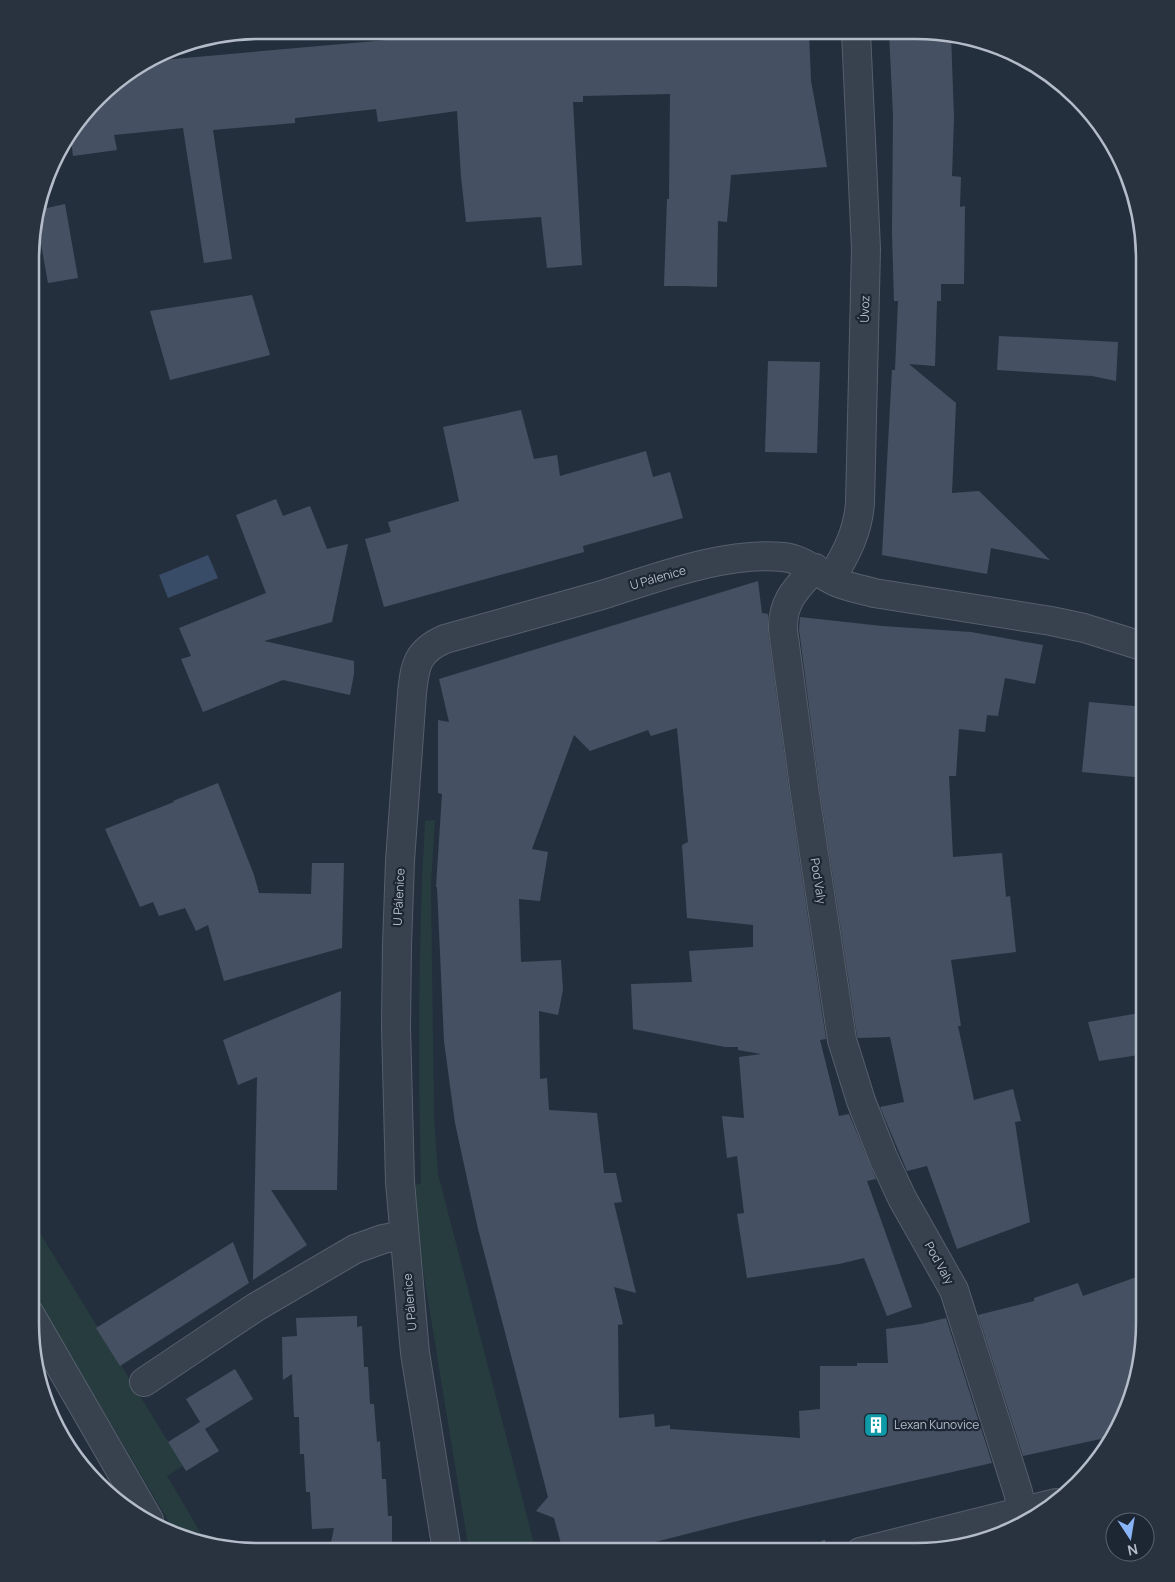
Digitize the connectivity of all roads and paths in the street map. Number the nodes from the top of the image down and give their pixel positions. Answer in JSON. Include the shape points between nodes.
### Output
{"nodes":[{"id":1,"x":856,"y":39,"type":"edge"},
{"id":2,"x":823,"y":574,"type":"junction"},
{"id":3,"x":1136,"y":644,"type":"edge"},
{"id":4,"x":404,"y":1235,"type":"junction"},
{"id":5,"x":39,"y":1330,"type":"edge"},
{"id":6,"x":144,"y":1382,"type":"dead end"},
{"id":7,"x":1036,"y":1508,"type":"edge"},
{"id":8,"x":144,"y":1511,"type":"edge"},
{"id":9,"x":1022,"y":1511,"type":"junction"},
{"id":10,"x":445,"y":1543,"type":"edge"},
{"id":11,"x":896,"y":1543,"type":"edge"}],
"edges":[{"from":1,"to":2,"type":"street","name":"Úvoz","via":[[866,249],[860,503],[853,538]]},
{"from":2,"to":3,"type":"street","via":[[843,585],[874,593],[1051,620]]},
{"from":2,"to":4,"type":"street","name":"U Pálenice","via":[[785,557],[728,559],[445,639],[422,654],[415,668],[412,693],[397,945],[397,1065]]},
{"from":2,"to":9,"type":"street","name":"Pod Valy","via":[[789,599],[783,630],[842,1040],[883,1156],[902,1198],[954,1290]]},
{"from":4,"to":6,"type":"street","via":[[355,1249],[256,1307]]},
{"from":4,"to":10,"type":"street","name":"U Pálenice","via":[[415,1353]]},
{"from":5,"to":8,"type":"street"},
{"from":7,"to":9,"type":"street"},
{"from":9,"to":11,"type":"street"}]}
